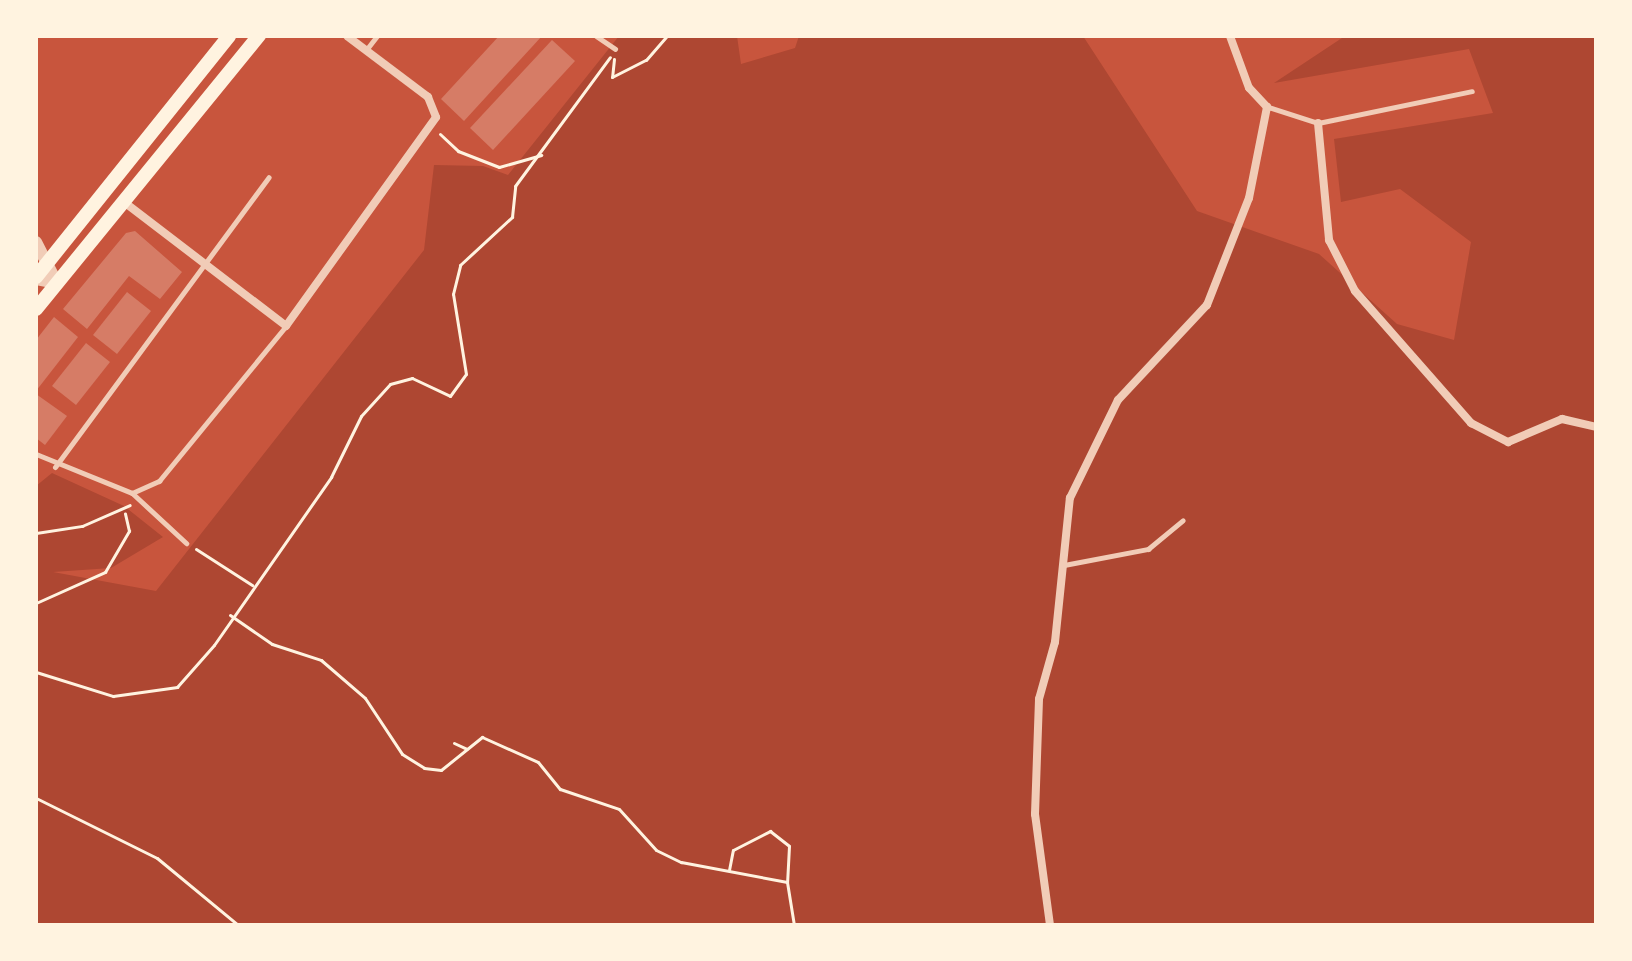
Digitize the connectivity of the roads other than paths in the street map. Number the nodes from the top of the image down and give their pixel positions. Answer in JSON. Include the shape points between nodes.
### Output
{"nodes":[{"id":1,"x":229,"y":36,"type":"edge"},
{"id":2,"x":259,"y":36,"type":"edge"},
{"id":3,"x":347,"y":36,"type":"edge"},
{"id":4,"x":377,"y":36,"type":"edge"},
{"id":5,"x":596,"y":36,"type":"edge"},
{"id":6,"x":1230,"y":36,"type":"edge"},
{"id":7,"x":615,"y":49,"type":"road end"},
{"id":8,"x":366,"y":50,"type":"junction"},
{"id":9,"x":1472,"y":91,"type":"dead end"},
{"id":10,"x":1267,"y":107,"type":"junction"},
{"id":11,"x":1318,"y":123,"type":"junction"},
{"id":12,"x":269,"y":177,"type":"dead end"},
{"id":13,"x":124,"y":202,"type":"junction"},
{"id":14,"x":36,"y":242,"type":"edge"},
{"id":15,"x":51,"y":259,"type":"junction"},
{"id":16,"x":206,"y":266,"type":"junction"},
{"id":17,"x":36,"y":278,"type":"edge"},
{"id":18,"x":57,"y":283,"type":"junction"},
{"id":19,"x":36,"y":309,"type":"edge"},
{"id":20,"x":286,"y":326,"type":"junction"},
{"id":21,"x":1596,"y":427,"type":"edge"},
{"id":22,"x":36,"y":454,"type":"edge"},
{"id":23,"x":55,"y":467,"type":"junction"},
{"id":24,"x":132,"y":493,"type":"junction"},
{"id":25,"x":1183,"y":520,"type":"dead end"},
{"id":26,"x":186,"y":543,"type":"road end"},
{"id":27,"x":1063,"y":565,"type":"junction"},
{"id":28,"x":1050,"y":925,"type":"edge"}],
"edges":[{"from":1,"to":15,"type":"main road"},
{"from":2,"to":13,"type":"main road"},
{"from":3,"to":8,"type":"street"},
{"from":4,"to":8,"type":"lane"},
{"from":5,"to":7,"type":"lane"},
{"from":6,"to":10,"type":"street","via":[[1249,88]]},
{"from":8,"to":20,"type":"street","via":[[428,97],[436,117]]},
{"from":9,"to":11,"type":"lane"},
{"from":10,"to":11,"type":"lane"},
{"from":10,"to":27,"type":"street","via":[[1249,198],[1207,305],[1118,400],[1094,436],[1070,498]]},
{"from":11,"to":21,"type":"street","via":[[1329,240],[1355,291],[1471,423],[1508,442],[1562,419]]},
{"from":12,"to":16,"type":"lane"},
{"from":13,"to":16,"type":"street"},
{"from":13,"to":18,"type":"main road"},
{"from":14,"to":15,"type":"street"},
{"from":15,"to":17,"type":"main road"},
{"from":15,"to":18,"type":"street"},
{"from":16,"to":20,"type":"street"},
{"from":16,"to":23,"type":"lane"},
{"from":17,"to":18,"type":"street"},
{"from":18,"to":19,"type":"main road"},
{"from":20,"to":24,"type":"lane","via":[[159,481]]},
{"from":22,"to":23,"type":"lane"},
{"from":23,"to":24,"type":"lane"},
{"from":24,"to":26,"type":"lane"},
{"from":25,"to":27,"type":"lane","via":[[1148,549]]},
{"from":27,"to":28,"type":"street","via":[[1055,642],[1039,699],[1036,786]]}]}
